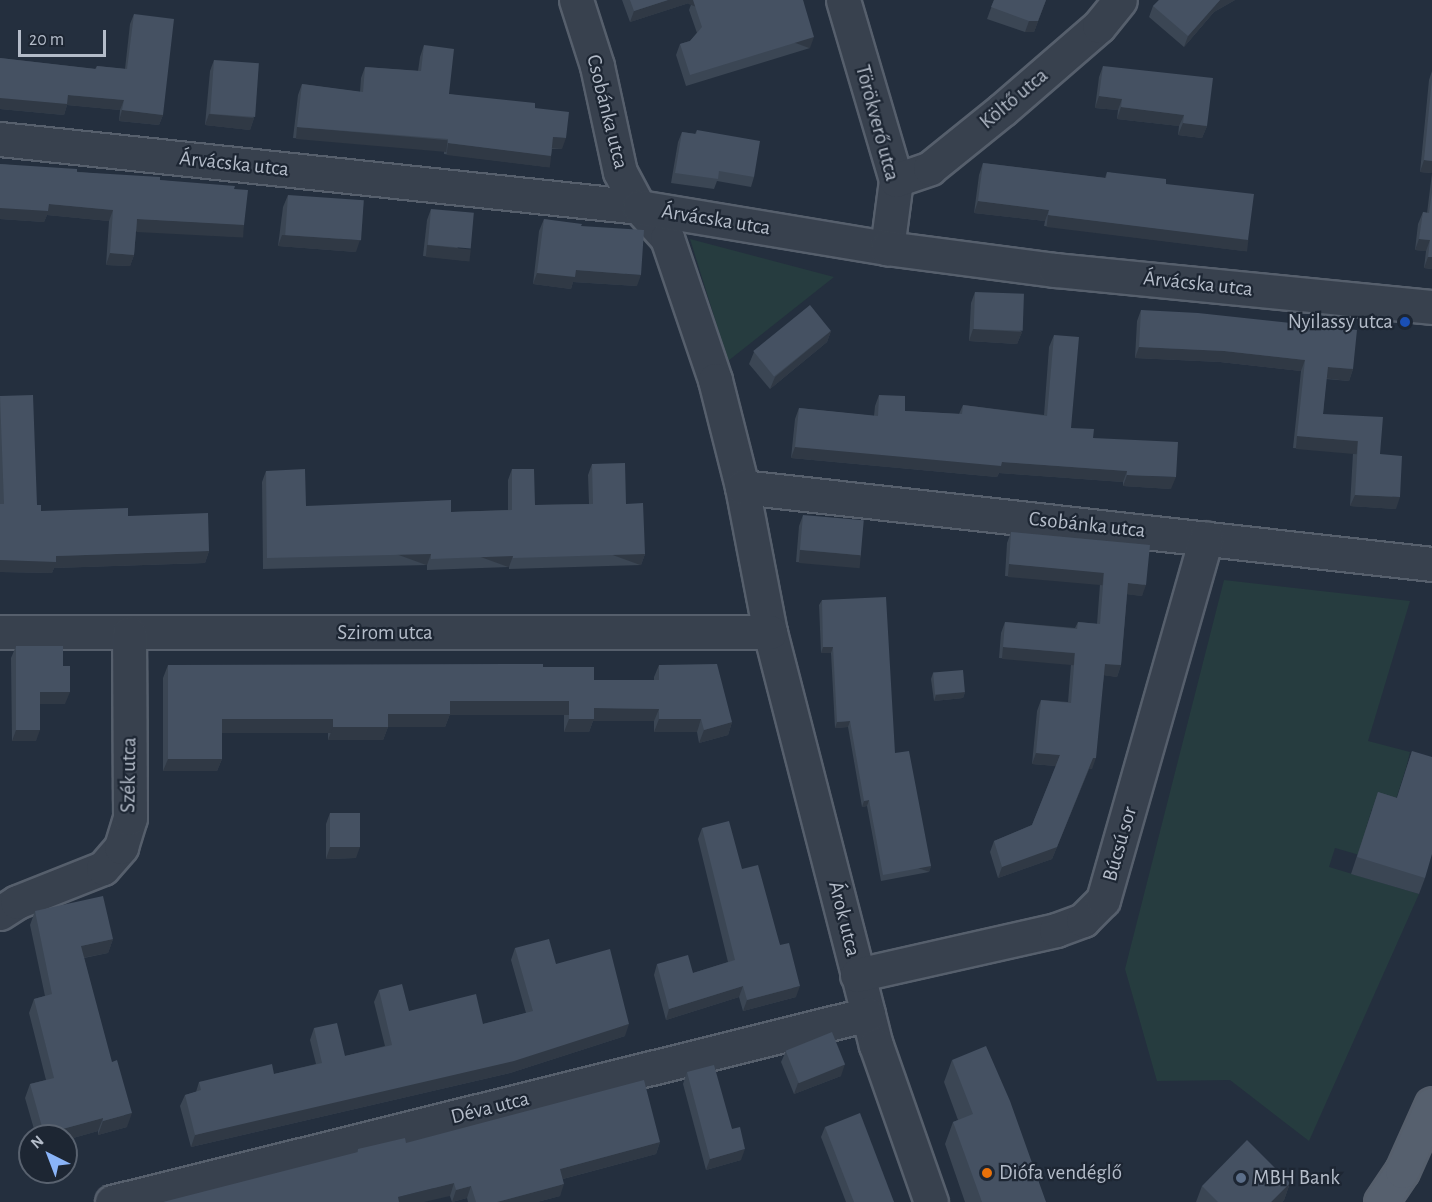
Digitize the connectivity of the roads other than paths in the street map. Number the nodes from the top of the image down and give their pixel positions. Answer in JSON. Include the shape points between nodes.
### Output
{"nodes":[{"id":1,"x":576,"y":0,"type":"edge"},
{"id":2,"x":843,"y":0,"type":"edge"},
{"id":3,"x":1120,"y":0,"type":"edge"},
{"id":4,"x":0,"y":140,"type":"edge"},
{"id":5,"x":896,"y":180,"type":"junction"},
{"id":6,"x":639,"y":207,"type":"junction"},
{"id":7,"x":887,"y":248,"type":"junction"},
{"id":8,"x":1432,"y":307,"type":"edge"},
{"id":9,"x":742,"y":488,"type":"junction"},
{"id":10,"x":1206,"y":538,"type":"junction"},
{"id":11,"x":1432,"y":564,"type":"edge"},
{"id":12,"x":0,"y":632,"type":"edge"},
{"id":13,"x":770,"y":632,"type":"junction"},
{"id":14,"x":129,"y":633,"type":"junction"},
{"id":15,"x":0,"y":914,"type":"edge"},
{"id":16,"x":857,"y":975,"type":"junction"},
{"id":17,"x":868,"y":1014,"type":"junction"},
{"id":18,"x":1432,"y":1104,"type":"edge"},
{"id":19,"x":112,"y":1202,"type":"edge"},
{"id":20,"x":931,"y":1202,"type":"edge"},
{"id":21,"x":1381,"y":1202,"type":"edge"}],
"edges":[{"from":1,"to":6,"type":"street","name":"Csobánka utca","via":[[597,66],[620,172]]},
{"from":2,"to":5,"type":"street","name":"Törökverő utca"},
{"from":3,"to":5,"type":"street","name":"Költő utca","via":[[1099,26],[984,125],[930,168]]},
{"from":4,"to":6,"type":"street","name":"Árvácska utca"},
{"from":5,"to":7,"type":"street","name":"Törökverő utca"},
{"from":6,"to":7,"type":"street","name":"Árvácska utca"},
{"from":6,"to":9,"type":"street","name":"Csobánka utca","via":[[667,238],[715,380]]},
{"from":7,"to":8,"type":"street","name":"Árvácska utca","via":[[1055,270]]},
{"from":9,"to":10,"type":"street","name":"Csobánka utca"},
{"from":9,"to":13,"type":"street","name":"Csobánka utca"},
{"from":10,"to":11,"type":"street","name":"Csobánka utca"},
{"from":10,"to":16,"type":"street","name":"Búcsú sor","via":[[1103,900],[1083,920],[1056,930]]},
{"from":12,"to":14,"type":"street","name":"Szirom utca"},
{"from":13,"to":14,"type":"street","name":"Szirom utca"},
{"from":13,"to":16,"type":"street","name":"Árok utca"},
{"from":14,"to":15,"type":"street","name":"Szék utca","via":[[130,818],[121,847],[103,868],[16,902]]},
{"from":16,"to":17,"type":"street","name":"Árok utca"},
{"from":17,"to":19,"type":"street","name":"Déva utca"},
{"from":17,"to":20,"type":"street","name":"Árok utca"},
{"from":18,"to":21,"type":"main road","via":[[1402,1171]]}]}
